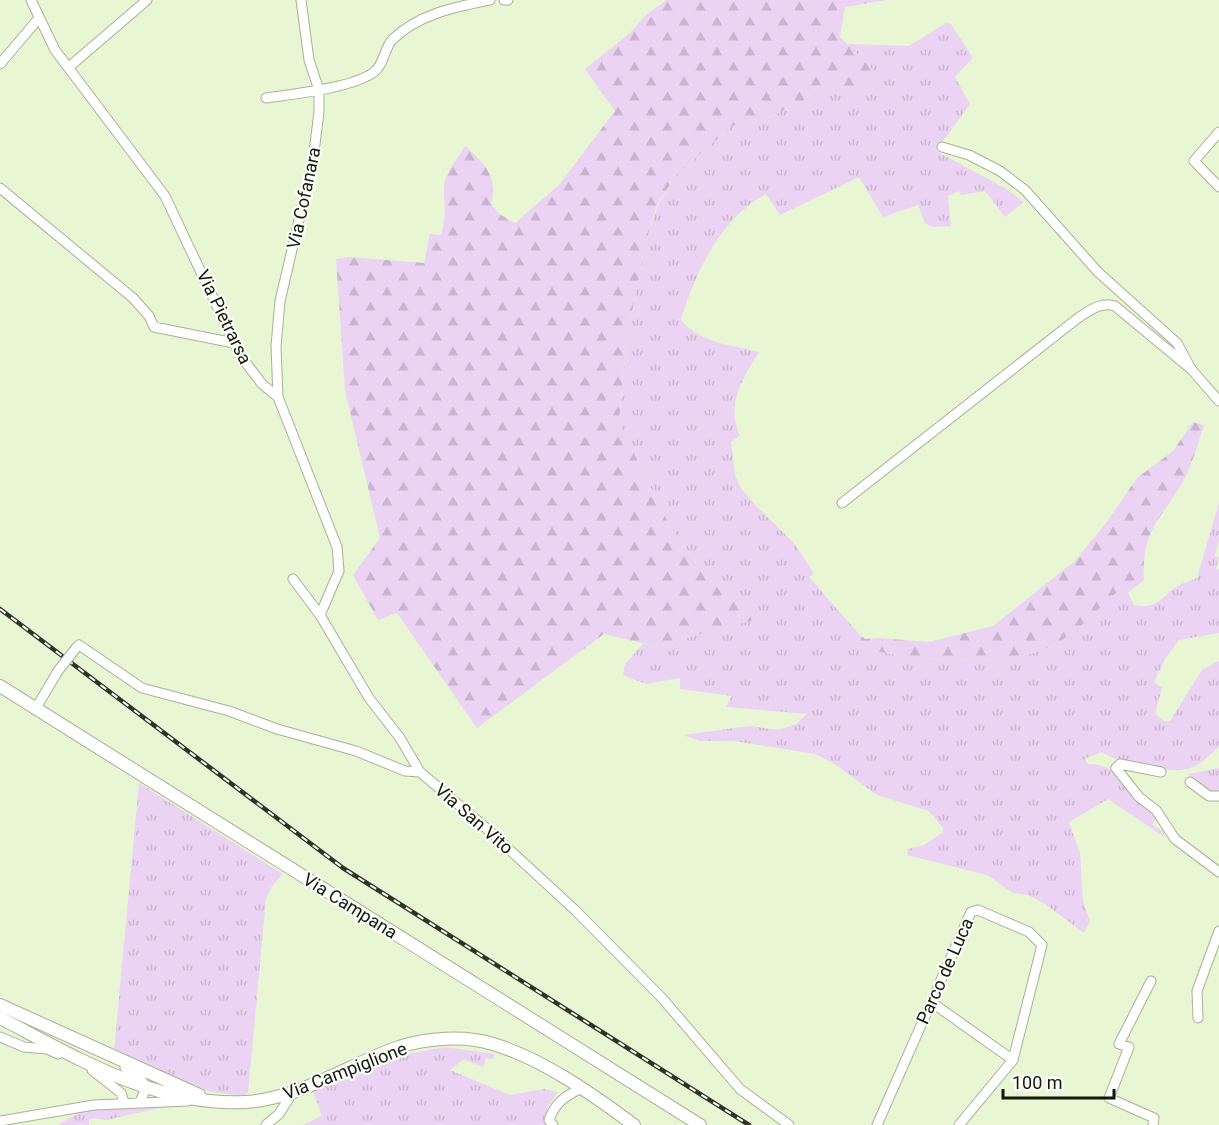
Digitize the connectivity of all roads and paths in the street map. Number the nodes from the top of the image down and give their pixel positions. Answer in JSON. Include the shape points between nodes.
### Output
{"nodes":[{"id":1,"x":31,"y":0,"type":"edge"},
{"id":2,"x":147,"y":0,"type":"edge"},
{"id":3,"x":301,"y":0,"type":"edge"},
{"id":4,"x":490,"y":0,"type":"edge"},
{"id":5,"x":39,"y":18,"type":"junction"},
{"id":6,"x":0,"y":64,"type":"edge"},
{"id":7,"x":69,"y":67,"type":"junction"},
{"id":8,"x":319,"y":90,"type":"junction"},
{"id":9,"x":266,"y":98,"type":"dead end"},
{"id":10,"x":1219,"y":132,"type":"edge"},
{"id":11,"x":942,"y":147,"type":"dead end"},
{"id":12,"x":1219,"y":187,"type":"edge"},
{"id":13,"x":0,"y":188,"type":"edge"},
{"id":14,"x":234,"y":343,"type":"junction"},
{"id":15,"x":1191,"y":369,"type":"junction"},
{"id":16,"x":278,"y":397,"type":"junction"},
{"id":17,"x":1219,"y":401,"type":"edge"},
{"id":18,"x":842,"y":504,"type":"dead end"},
{"id":19,"x":293,"y":579,"type":"dead end"},
{"id":20,"x":320,"y":615,"type":"junction"},
{"id":21,"x":0,"y":686,"type":"edge"},
{"id":22,"x":36,"y":708,"type":"junction"},
{"id":23,"x":420,"y":772,"type":"junction"},
{"id":24,"x":1161,"y":772,"type":"dead end"},
{"id":25,"x":1190,"y":782,"type":"dead end"},
{"id":26,"x":1219,"y":796,"type":"edge"},
{"id":27,"x":1219,"y":872,"type":"edge"},
{"id":28,"x":1219,"y":930,"type":"edge"},
{"id":29,"x":1151,"y":981,"type":"dead end"},
{"id":30,"x":931,"y":1002,"type":"junction"},
{"id":31,"x":0,"y":1005,"type":"edge"},
{"id":32,"x":0,"y":1018,"type":"edge"},
{"id":33,"x":1198,"y":1018,"type":"dead end"},
{"id":34,"x":0,"y":1037,"type":"edge"},
{"id":35,"x":97,"y":1048,"type":"junction"},
{"id":36,"x":1013,"y":1060,"type":"junction"},
{"id":37,"x":146,"y":1088,"type":"junction"},
{"id":38,"x":580,"y":1089,"type":"junction"},
{"id":39,"x":293,"y":1092,"type":"junction"},
{"id":40,"x":211,"y":1100,"type":"junction"},
{"id":41,"x":124,"y":1102,"type":"junction"},
{"id":42,"x":140,"y":1102,"type":"junction"},
{"id":43,"x":0,"y":1121,"type":"edge"},
{"id":44,"x":266,"y":1125,"type":"edge"},
{"id":45,"x":553,"y":1125,"type":"edge"},
{"id":46,"x":634,"y":1125,"type":"edge"},
{"id":47,"x":700,"y":1125,"type":"edge"},
{"id":48,"x":789,"y":1125,"type":"edge"},
{"id":49,"x":877,"y":1125,"type":"edge"},
{"id":50,"x":959,"y":1125,"type":"edge"},
{"id":51,"x":1153,"y":1125,"type":"edge"}],
"edges":[{"from":1,"to":5,"type":"street","name":"Via Pietrarsa"},
{"from":2,"to":7,"type":"street"},
{"from":3,"to":8,"type":"street","name":"Via Cofanara","via":[[309,60]]},
{"from":4,"to":8,"type":"street","via":[[425,18],[393,39],[374,73]]},
{"from":5,"to":6,"type":"street"},
{"from":5,"to":7,"type":"street","name":"Via Pietrarsa","via":[[55,50]]},
{"from":7,"to":14,"type":"street","name":"Via Pietrarsa","via":[[165,196]]},
{"from":8,"to":9,"type":"street"},
{"from":8,"to":16,"type":"street","name":"Via Cofanara","via":[[316,141],[280,301],[276,346]]},
{"from":10,"to":12,"type":"street","via":[[1194,161]]},
{"from":11,"to":15,"type":"street","via":[[990,165],[1025,190],[1098,272],[1177,343]]},
{"from":13,"to":14,"type":"street","via":[[133,298],[154,327]]},
{"from":14,"to":16,"type":"street","name":"Via Pietrarsa","via":[[249,369]]},
{"from":15,"to":17,"type":"street"},
{"from":15,"to":18,"type":"street","via":[[1115,306],[1097,307]]},
{"from":16,"to":20,"type":"street","name":"Via Pietrarsa","via":[[337,547],[339,571]]},
{"from":19,"to":20,"type":"street"},
{"from":20,"to":23,"type":"street","via":[[369,698]]},
{"from":21,"to":22,"type":"main road","name":"Via Campana"},
{"from":22,"to":23,"type":"street","name":"Via San Vito","bridge":true,"via":[[77,647],[142,688],[220,708],[356,751],[405,771]]},
{"from":22,"to":47,"type":"main road","name":"Via Campana"},
{"from":23,"to":48,"type":"street","name":"Via San Vito","via":[[575,910],[662,998],[740,1089]]},
{"from":24,"to":27,"type":"street","via":[[1120,764],[1116,768],[1139,797],[1156,810],[1175,840]]},
{"from":25,"to":26,"type":"street","via":[[1209,796]]},
{"from":28,"to":33,"type":"street","via":[[1197,991]]},
{"from":29,"to":51,"type":"street","via":[[1119,1044],[1129,1047],[1109,1098],[1154,1118]]},
{"from":30,"to":36,"type":"street"},
{"from":30,"to":36,"type":"street","name":"Parco de Luca","via":[[971,912],[978,910],[1029,932],[1042,945]]},
{"from":30,"to":49,"type":"street","name":"Parco de Luca"},
{"from":31,"to":35,"type":"main road"},
{"from":32,"to":37,"type":"main road"},
{"from":34,"to":41,"type":"street","via":[[78,1062],[110,1081]]},
{"from":35,"to":37,"type":"street","via":[[105,1058],[134,1072]]},
{"from":35,"to":40,"type":"main road"},
{"from":36,"to":50,"type":"street","name":"Parco de Luca"},
{"from":37,"to":40,"type":"main road"},
{"from":37,"to":42,"type":"street"},
{"from":38,"to":39,"type":"main road","name":"Via Campiglione","via":[[492,1043],[455,1038],[398,1047]]},
{"from":38,"to":45,"type":"street","via":[[564,1096],[552,1112],[549,1120]]},
{"from":38,"to":46,"type":"main road","name":"Via Campiglione"},
{"from":39,"to":40,"type":"main road","name":"Via Campiglione","via":[[244,1102]]},
{"from":39,"to":44,"type":"street","via":[[279,1114]]},
{"from":40,"to":42,"type":"street","name":"Via Campiglione"},
{"from":41,"to":42,"type":"street","name":"Via Campiglione"},
{"from":41,"to":43,"type":"street","name":"Via Campiglione"}]}
